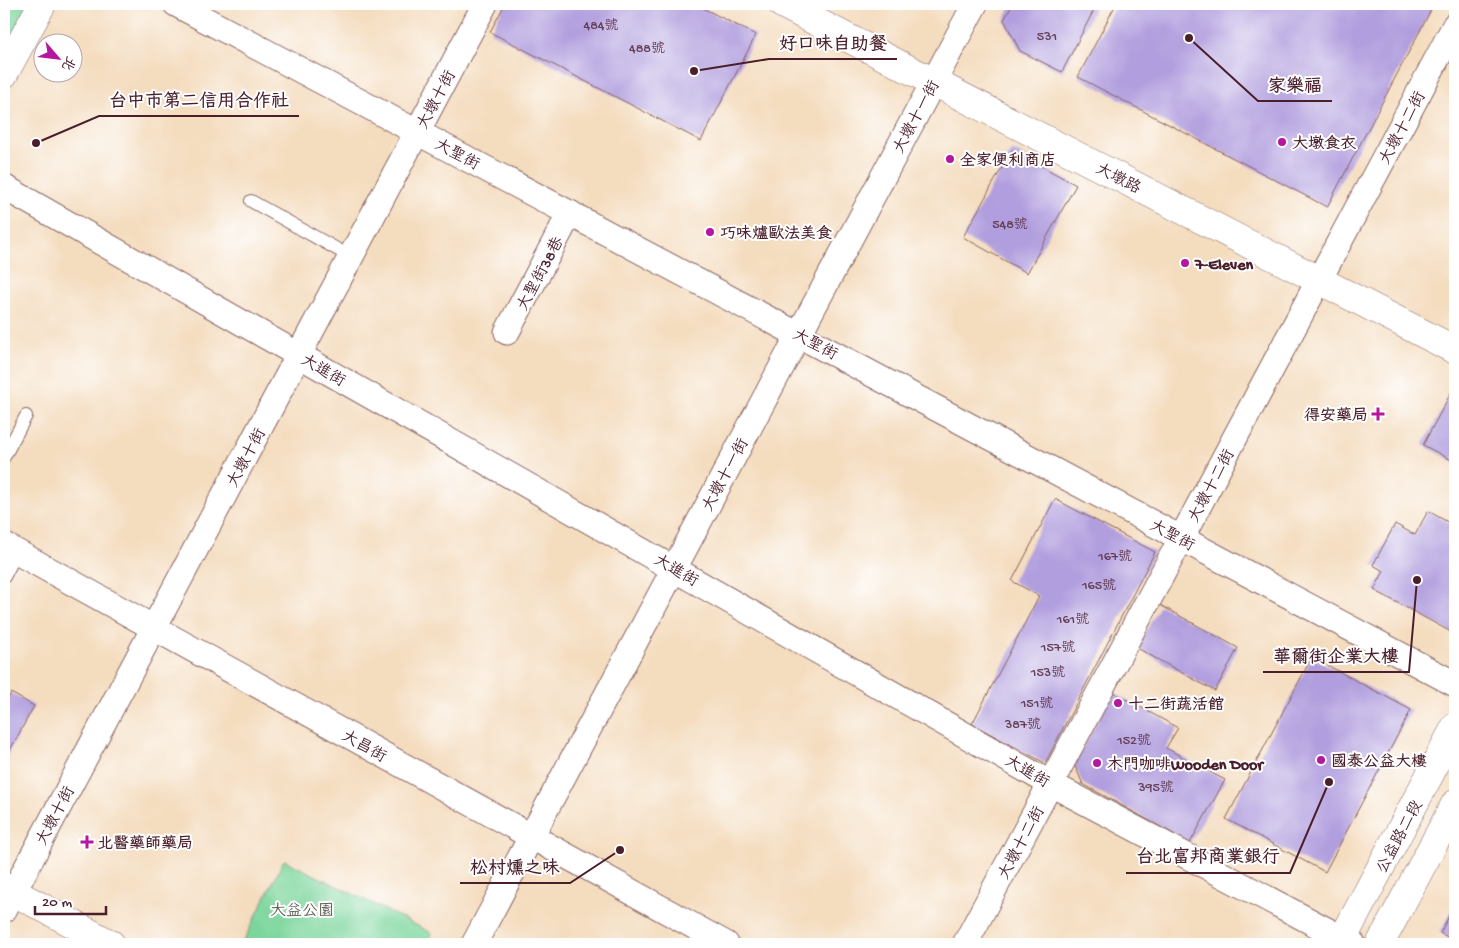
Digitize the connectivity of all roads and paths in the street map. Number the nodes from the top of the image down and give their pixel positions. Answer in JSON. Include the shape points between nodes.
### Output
{"nodes":[{"id":1,"x":42,"y":4,"type":"edge"},
{"id":2,"x":176,"y":4,"type":"edge"},
{"id":3,"x":486,"y":4,"type":"edge"},
{"id":4,"x":782,"y":4,"type":"edge"},
{"id":5,"x":975,"y":4,"type":"edge"},
{"id":6,"x":1455,"y":25,"type":"edge"},
{"id":7,"x":4,"y":74,"type":"edge"},
{"id":8,"x":934,"y":81,"type":"junction"},
{"id":9,"x":417,"y":132,"type":"junction"},
{"id":10,"x":4,"y":187,"type":"edge"},
{"id":11,"x":252,"y":201,"type":"dead end"},
{"id":12,"x":570,"y":213,"type":"junction"},
{"id":13,"x":351,"y":257,"type":"junction"},
{"id":14,"x":1319,"y":280,"type":"junction"},
{"id":15,"x":507,"y":332,"type":"dead end"},
{"id":16,"x":798,"y":334,"type":"junction"},
{"id":17,"x":1455,"y":350,"type":"edge"},
{"id":18,"x":299,"y":354,"type":"junction"},
{"id":19,"x":26,"y":416,"type":"dead end"},
{"id":20,"x":4,"y":457,"type":"edge"},
{"id":21,"x":1182,"y":538,"type":"junction"},
{"id":22,"x":10,"y":548,"type":"edge"},
{"id":23,"x":674,"y":567,"type":"junction"},
{"id":24,"x":4,"y":577,"type":"edge"},
{"id":25,"x":154,"y":628,"type":"junction"},
{"id":26,"x":1455,"y":684,"type":"edge"},
{"id":27,"x":1455,"y":728,"type":"edge"},
{"id":28,"x":1051,"y":784,"type":"junction"},
{"id":29,"x":1455,"y":804,"type":"edge"},
{"id":30,"x":531,"y":836,"type":"junction"},
{"id":31,"x":7,"y":897,"type":"edge"},
{"id":32,"x":1345,"y":942,"type":"edge"},
{"id":33,"x":111,"y":944,"type":"edge"},
{"id":34,"x":474,"y":944,"type":"edge"},
{"id":35,"x":726,"y":944,"type":"edge"},
{"id":36,"x":965,"y":944,"type":"edge"},
{"id":37,"x":1380,"y":944,"type":"edge"}],
"edges":[{"from":1,"to":7,"type":"street"},
{"from":2,"to":9,"type":"street","name":"大聖街"},
{"from":3,"to":9,"type":"street","name":"大墩十街"},
{"from":4,"to":8,"type":"street","name":"大墩路"},
{"from":5,"to":8,"type":"street","name":"大墩十一街"},
{"from":6,"to":14,"type":"street","name":"大墩十二街"},
{"from":8,"to":14,"type":"street","name":"大墩路"},
{"from":8,"to":16,"type":"street","name":"大墩十一街"},
{"from":9,"to":12,"type":"street","name":"大聖街"},
{"from":9,"to":13,"type":"street","name":"大墩十街"},
{"from":10,"to":18,"type":"street","name":"大進街"},
{"from":11,"to":13,"type":"lane"},
{"from":12,"to":15,"type":"street","name":"大聖街38巷"},
{"from":12,"to":16,"type":"street","name":"大聖街"},
{"from":13,"to":18,"type":"street","name":"大墩十街"},
{"from":14,"to":17,"type":"street","name":"大墩路"},
{"from":14,"to":21,"type":"street","name":"大墩十二街"},
{"from":16,"to":21,"type":"street","name":"大聖街"},
{"from":16,"to":23,"type":"street","name":"大墩十一街"},
{"from":18,"to":23,"type":"street","name":"大進街"},
{"from":18,"to":25,"type":"street","name":"大墩十街"},
{"from":19,"to":20,"type":"lane"},
{"from":21,"to":26,"type":"street","name":"大聖街"},
{"from":21,"to":28,"type":"street","name":"大墩十二街"},
{"from":22,"to":24,"type":"lane"},
{"from":22,"to":25,"type":"street","name":"大昌街"},
{"from":23,"to":28,"type":"street","name":"大進街"},
{"from":23,"to":30,"type":"street","name":"大墩十一街"},
{"from":25,"to":30,"type":"street","name":"大昌街"},
{"from":25,"to":31,"type":"street","name":"大墩十街"},
{"from":27,"to":32,"type":"street","name":"公益路二段"},
{"from":28,"to":32,"type":"street","name":"大進街"},
{"from":28,"to":36,"type":"street","name":"大墩十二街"},
{"from":29,"to":37,"type":"street"},
{"from":30,"to":34,"type":"street","name":"大墩十一街"},
{"from":30,"to":35,"type":"street","name":"大昌街"},
{"from":31,"to":33,"type":"street"}]}
